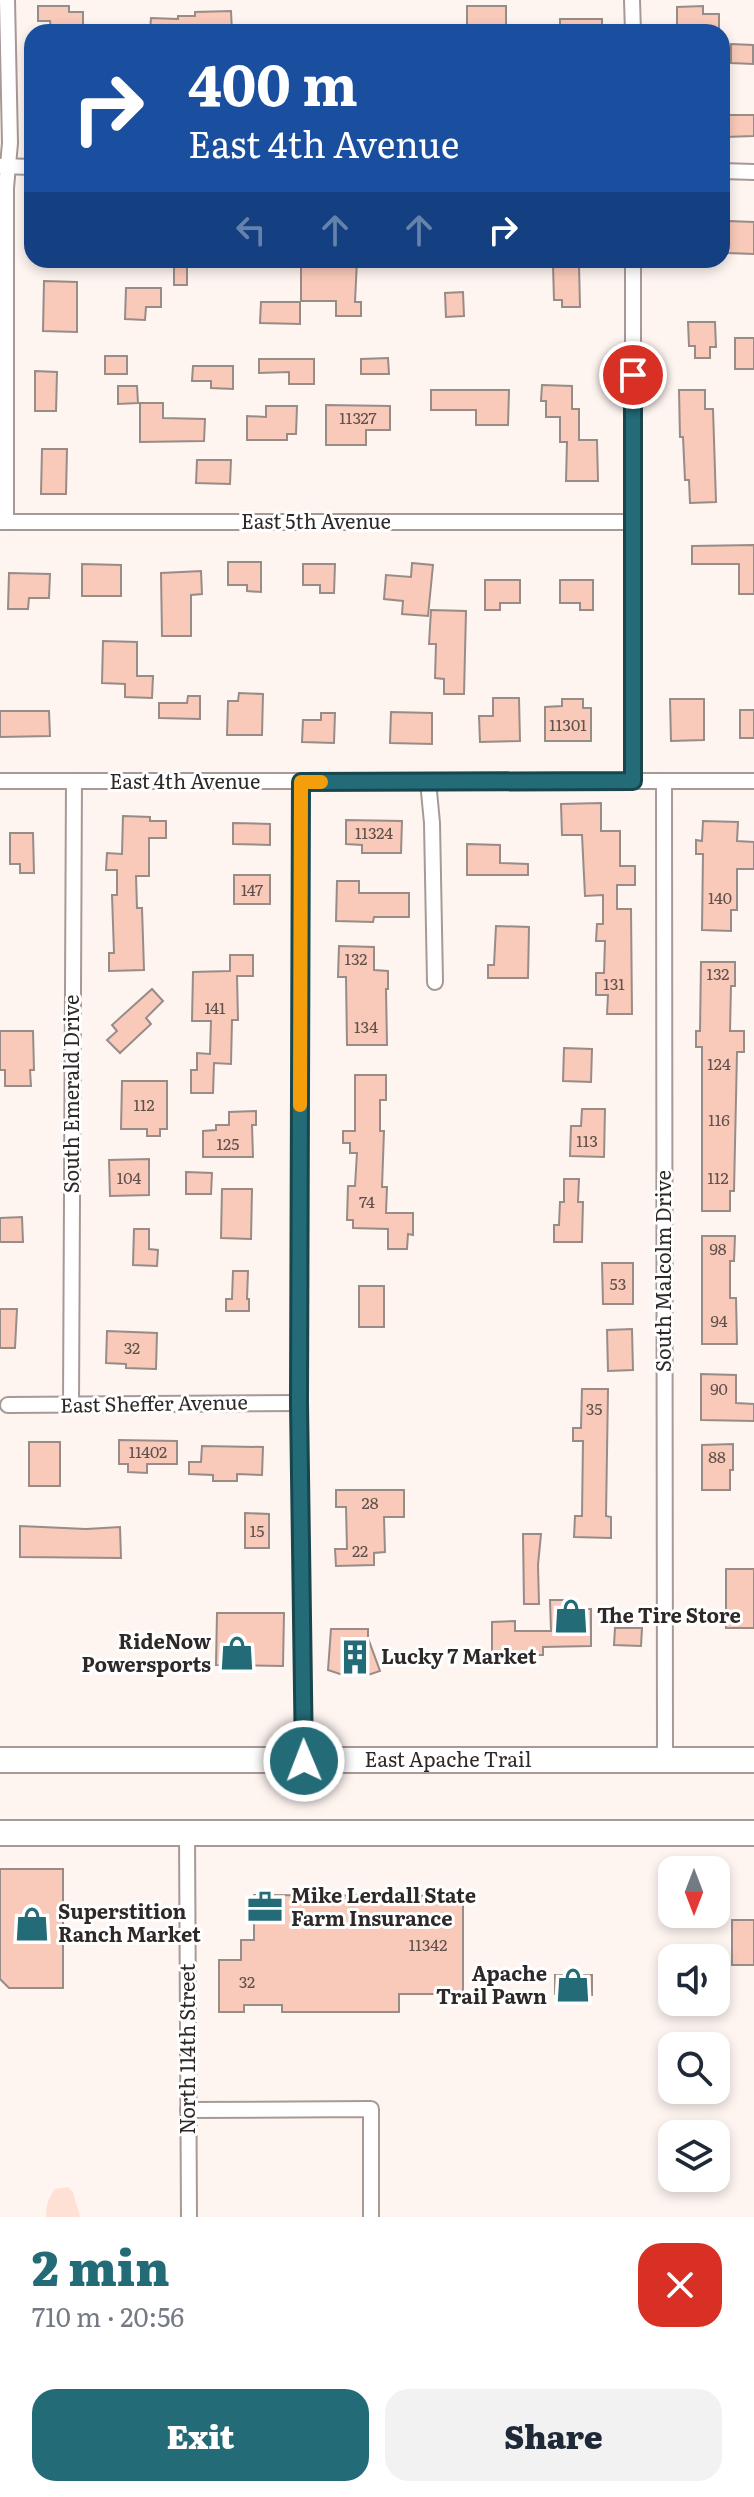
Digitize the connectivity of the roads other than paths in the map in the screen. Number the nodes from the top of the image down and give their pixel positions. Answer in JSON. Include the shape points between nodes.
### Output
{"nodes":[{"id":1,"x":7,"y":0,"type":"edge"},
{"id":2,"x":632,"y":0,"type":"edge"},
{"id":3,"x":633,"y":24,"type":"edge"},
{"id":4,"x":4,"y":166,"type":"edge"},
{"id":5,"x":24,"y":167,"type":"edge"},
{"id":6,"x":730,"y":171,"type":"edge"},
{"id":7,"x":754,"y":172,"type":"edge"},
{"id":8,"x":633,"y":268,"type":"edge"},
{"id":9,"x":3,"y":522,"type":"edge"},
{"id":10,"x":632,"y":522,"type":"junction"},
{"id":11,"x":0,"y":781,"type":"edge"},
{"id":12,"x":74,"y":781,"type":"junction"},
{"id":13,"x":428,"y":781,"type":"junction"},
{"id":14,"x":633,"y":781,"type":"junction"},
{"id":15,"x":664,"y":781,"type":"junction"},
{"id":16,"x":754,"y":781,"type":"edge"},
{"id":17,"x":301,"y":782,"type":"junction"},
{"id":18,"x":435,"y":982,"type":"dead end"},
{"id":19,"x":299,"y":1403,"type":"junction"},
{"id":20,"x":8,"y":1405,"type":"dead end"},
{"id":21,"x":71,"y":1406,"type":"junction"},
{"id":22,"x":0,"y":1760,"type":"edge"},
{"id":23,"x":665,"y":1760,"type":"junction"},
{"id":24,"x":754,"y":1760,"type":"edge"},
{"id":25,"x":304,"y":1761,"type":"junction"},
{"id":26,"x":0,"y":1833,"type":"edge"},
{"id":27,"x":187,"y":1833,"type":"junction"},
{"id":28,"x":754,"y":1833,"type":"edge"},
{"id":29,"x":188,"y":2110,"type":"junction"},
{"id":30,"x":189,"y":2217,"type":"edge"},
{"id":31,"x":371,"y":2217,"type":"edge"}],
"edges":[{"from":1,"to":4,"type":"street","via":[[10,143]]},
{"from":2,"to":3,"type":"street"},
{"from":4,"to":5,"type":"street"},
{"from":4,"to":9,"type":"street"},
{"from":6,"to":7,"type":"street"},
{"from":8,"to":10,"type":"street"},
{"from":9,"to":10,"type":"street","name":"East 5th Avenue"},
{"from":10,"to":14,"type":"street"},
{"from":11,"to":12,"type":"street","name":"East 4th Avenue"},
{"from":12,"to":17,"type":"street","name":"East 4th Avenue"},
{"from":12,"to":21,"type":"street","name":"South Emerald Drive"},
{"from":13,"to":14,"type":"street","name":"East 4th Avenue"},
{"from":13,"to":17,"type":"street","name":"East 4th Avenue"},
{"from":13,"to":18,"type":"street"},
{"from":14,"to":15,"type":"street","name":"East 4th Avenue"},
{"from":15,"to":16,"type":"street","name":"East 4th Avenue"},
{"from":15,"to":23,"type":"street","name":"South Malcolm Drive"},
{"from":17,"to":19,"type":"street"},
{"from":19,"to":21,"type":"street","name":"East Sheffer Avenue"},
{"from":19,"to":25,"type":"street"},
{"from":20,"to":21,"type":"street","name":"East Sheffer Avenue"},
{"from":22,"to":25,"type":"main road","name":"East Apache Trail"},
{"from":23,"to":24,"type":"main road","name":"East Apache Trail"},
{"from":23,"to":25,"type":"main road","name":"East Apache Trail"},
{"from":26,"to":27,"type":"main road"},
{"from":27,"to":28,"type":"main road"},
{"from":27,"to":29,"type":"street","name":"North 114th Street"},
{"from":29,"to":30,"type":"street","name":"North 114th Street"},
{"from":29,"to":31,"type":"street","via":[[371,2109]]}]}
